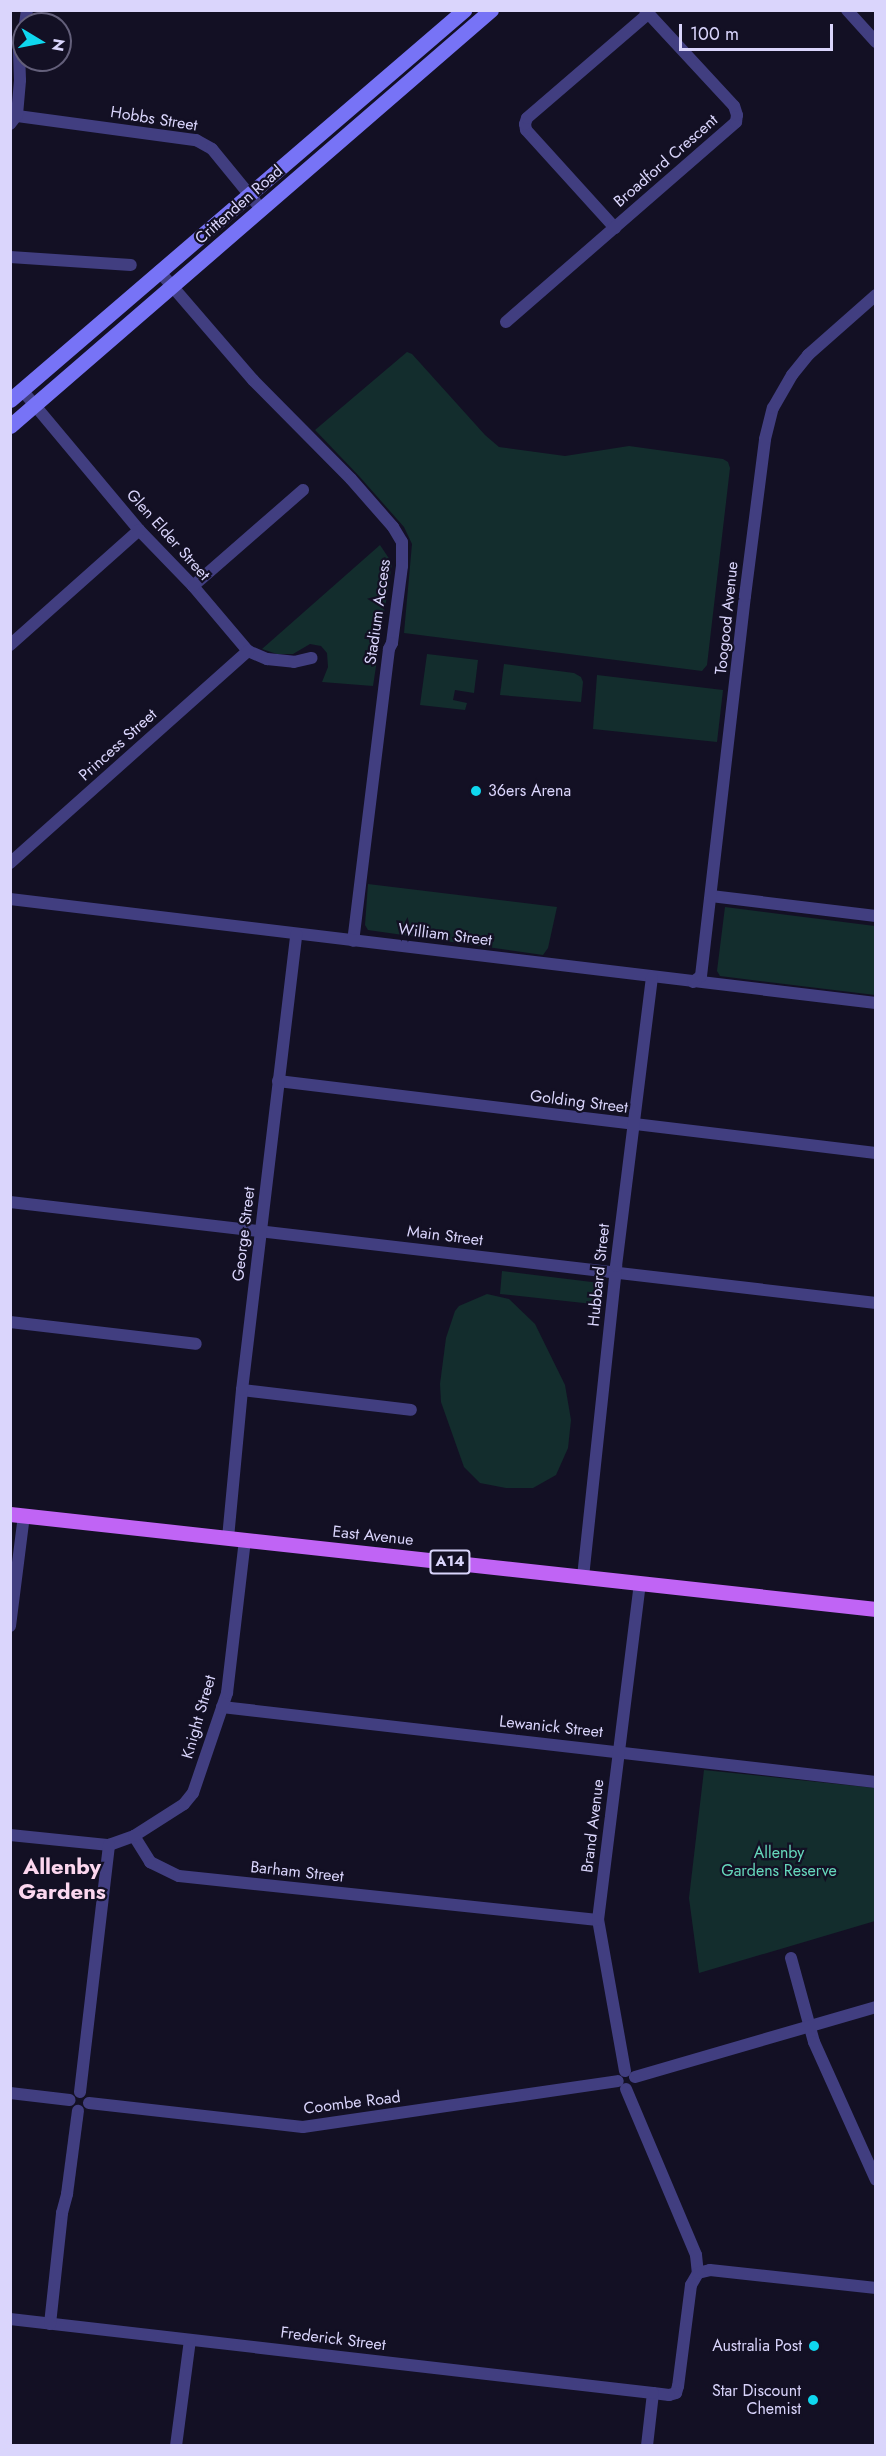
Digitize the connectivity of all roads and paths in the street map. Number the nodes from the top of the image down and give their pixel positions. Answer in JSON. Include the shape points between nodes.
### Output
{"nodes":[{"id":1,"x":464,"y":10,"type":"edge"},
{"id":2,"x":847,"y":10,"type":"edge"},
{"id":3,"x":647,"y":12,"type":"edge"},
{"id":4,"x":484,"y":13,"type":"edge"},
{"id":5,"x":876,"y":42,"type":"edge"},
{"id":6,"x":20,"y":72,"type":"edge"},
{"id":7,"x":13,"y":118,"type":"edge"},
{"id":8,"x":249,"y":194,"type":"junction"},
{"id":9,"x":262,"y":210,"type":"junction"},
{"id":10,"x":615,"y":228,"type":"junction"},
{"id":11,"x":10,"y":257,"type":"edge"},
{"id":12,"x":131,"y":266,"type":"dead end"},
{"id":13,"x":159,"y":271,"type":"junction"},
{"id":14,"x":172,"y":287,"type":"junction"},
{"id":15,"x":876,"y":295,"type":"edge"},
{"id":16,"x":506,"y":322,"type":"dead end"},
{"id":17,"x":16,"y":395,"type":"edge"},
{"id":18,"x":34,"y":405,"type":"junction"},
{"id":19,"x":10,"y":426,"type":"edge"},
{"id":20,"x":303,"y":490,"type":"dead end"},
{"id":21,"x":139,"y":530,"type":"junction"},
{"id":22,"x":193,"y":586,"type":"junction"},
{"id":23,"x":10,"y":645,"type":"edge"},
{"id":24,"x":248,"y":651,"type":"junction"},
{"id":25,"x":312,"y":658,"type":"dead end"},
{"id":26,"x":10,"y":863,"type":"edge"},
{"id":27,"x":711,"y":896,"type":"junction"},
{"id":28,"x":10,"y":899,"type":"edge"},
{"id":29,"x":876,"y":916,"type":"edge"},
{"id":30,"x":296,"y":934,"type":"junction"},
{"id":31,"x":353,"y":940,"type":"junction"},
{"id":32,"x":652,"y":977,"type":"junction"},
{"id":33,"x":693,"y":982,"type":"junction"},
{"id":34,"x":876,"y":1003,"type":"edge"},
{"id":35,"x":278,"y":1081,"type":"junction"},
{"id":36,"x":633,"y":1125,"type":"junction"},
{"id":37,"x":876,"y":1153,"type":"edge"},
{"id":38,"x":10,"y":1202,"type":"edge"},
{"id":39,"x":262,"y":1231,"type":"junction"},
{"id":40,"x":615,"y":1274,"type":"junction"},
{"id":41,"x":876,"y":1303,"type":"edge"},
{"id":42,"x":10,"y":1322,"type":"edge"},
{"id":43,"x":196,"y":1344,"type":"dead end"},
{"id":44,"x":242,"y":1390,"type":"junction"},
{"id":45,"x":411,"y":1410,"type":"dead end"},
{"id":46,"x":17,"y":1515,"type":"edge"},
{"id":47,"x":228,"y":1538,"type":"junction"},
{"id":48,"x":245,"y":1540,"type":"junction"},
{"id":49,"x":583,"y":1577,"type":"junction"},
{"id":50,"x":640,"y":1583,"type":"junction"},
{"id":51,"x":876,"y":1609,"type":"edge"},
{"id":52,"x":10,"y":1626,"type":"edge"},
{"id":53,"x":222,"y":1707,"type":"junction"},
{"id":54,"x":618,"y":1751,"type":"junction"},
{"id":55,"x":876,"y":1782,"type":"edge"},
{"id":56,"x":10,"y":1835,"type":"edge"},
{"id":57,"x":134,"y":1836,"type":"junction"},
{"id":58,"x":109,"y":1845,"type":"junction"},
{"id":59,"x":598,"y":1920,"type":"junction"},
{"id":60,"x":791,"y":1958,"type":"dead end"},
{"id":61,"x":876,"y":2007,"type":"edge"},
{"id":62,"x":809,"y":2028,"type":"junction"},
{"id":63,"x":626,"y":2079,"type":"junction"},
{"id":64,"x":10,"y":2093,"type":"edge"},
{"id":65,"x":75,"y":2096,"type":"junction"},
{"id":66,"x":89,"y":2103,"type":"junction"},
{"id":67,"x":78,"y":2111,"type":"junction"},
{"id":68,"x":876,"y":2180,"type":"edge"},
{"id":69,"x":698,"y":2273,"type":"junction"},
{"id":70,"x":876,"y":2288,"type":"edge"},
{"id":71,"x":10,"y":2319,"type":"edge"},
{"id":72,"x":50,"y":2324,"type":"junction"},
{"id":73,"x":190,"y":2340,"type":"junction"},
{"id":74,"x":653,"y":2393,"type":"junction"},
{"id":75,"x":176,"y":2445,"type":"edge"},
{"id":76,"x":647,"y":2445,"type":"edge"}],
"edges":[{"from":1,"to":8,"type":"main road","name":"Crittenden Road"},
{"from":2,"to":5,"type":"street"},
{"from":3,"to":10,"type":"street","via":[[527,118],[525,124],[526,130]]},
{"from":3,"to":10,"type":"street","name":"Broadford Crescent","via":[[734,106],[736,122]]},
{"from":4,"to":9,"type":"main road","name":"Crittenden Road"},
{"from":6,"to":7,"type":"street"},
{"from":7,"to":8,"type":"street","name":"Hobbs Street","via":[[196,140],[212,149]]},
{"from":8,"to":9,"type":"street","name":"Hobbs Street"},
{"from":8,"to":13,"type":"main road","name":"Crittenden Road"},
{"from":9,"to":14,"type":"main road","name":"Crittenden Road"},
{"from":10,"to":16,"type":"street","name":"Broadford Crescent"},
{"from":11,"to":12,"type":"street"},
{"from":13,"to":14,"type":"street","name":"Stadium Access"},
{"from":13,"to":17,"type":"main road","name":"Crittenden Road"},
{"from":14,"to":18,"type":"main road","name":"Crittenden Road"},
{"from":14,"to":31,"type":"street","name":"Stadium Access","via":[[254,380],[351,479],[402,542]]},
{"from":15,"to":27,"type":"street","name":"Toogood Avenue","via":[[808,355],[773,408],[746,585]]},
{"from":17,"to":18,"type":"street","name":"Glen Elder Street"},
{"from":18,"to":19,"type":"main road","name":"Crittenden Road"},
{"from":18,"to":21,"type":"street","name":"Glen Elder Street"},
{"from":20,"to":22,"type":"street"},
{"from":21,"to":22,"type":"street","name":"Glen Elder Street"},
{"from":21,"to":23,"type":"street"},
{"from":22,"to":24,"type":"street","name":"Glen Elder Street"},
{"from":24,"to":25,"type":"street","via":[[267,659],[294,662]]},
{"from":24,"to":26,"type":"street","name":"Princess Street"},
{"from":27,"to":29,"type":"street"},
{"from":27,"to":33,"type":"street","name":"Toogood Avenue","via":[[701,976]]},
{"from":28,"to":30,"type":"street","name":"William Street"},
{"from":30,"to":31,"type":"street","name":"William Street"},
{"from":30,"to":35,"type":"street","name":"George Street"},
{"from":31,"to":32,"type":"street","name":"William Street"},
{"from":32,"to":33,"type":"street","name":"William Street"},
{"from":32,"to":36,"type":"street","name":"Hubbard Street"},
{"from":33,"to":34,"type":"street","name":"William Street"},
{"from":35,"to":36,"type":"street","name":"Golding Street"},
{"from":35,"to":39,"type":"street","name":"George Street"},
{"from":36,"to":37,"type":"street","name":"Golding Street"},
{"from":36,"to":40,"type":"street","name":"Hubbard Street"},
{"from":38,"to":39,"type":"street","name":"Main Street"},
{"from":39,"to":40,"type":"street","name":"Main Street"},
{"from":39,"to":44,"type":"street","name":"George Street"},
{"from":40,"to":41,"type":"street","name":"Main Street"},
{"from":40,"to":49,"type":"street","name":"Hubbard Street"},
{"from":42,"to":43,"type":"street"},
{"from":44,"to":45,"type":"street"},
{"from":44,"to":47,"type":"street","name":"George Street"},
{"from":46,"to":47,"type":"main road","name":"East Avenue","number":"A14"},
{"from":46,"to":52,"type":"street"},
{"from":47,"to":48,"type":"main road","name":"East Avenue","number":"A14"},
{"from":48,"to":49,"type":"main road","name":"East Avenue","number":"A14"},
{"from":48,"to":53,"type":"street","name":"Knight Street"},
{"from":49,"to":50,"type":"main road","name":"East Avenue","number":"A14"},
{"from":50,"to":51,"type":"main road","name":"East Avenue","number":"A14"},
{"from":50,"to":54,"type":"street","name":"Brand Avenue"},
{"from":53,"to":54,"type":"street","name":"Lewanick Street"},
{"from":53,"to":57,"type":"street","name":"Knight Street","via":[[194,1793],[184,1804]]},
{"from":54,"to":55,"type":"street","name":"Lewanick Street"},
{"from":54,"to":59,"type":"street","name":"Brand Avenue"},
{"from":56,"to":58,"type":"street"},
{"from":57,"to":58,"type":"street"},
{"from":57,"to":59,"type":"street","name":"Barham Street","via":[[150,1862],[179,1876]]},
{"from":58,"to":65,"type":"street"},
{"from":59,"to":63,"type":"street","name":"Brand Avenue"},
{"from":60,"to":62,"type":"street"},
{"from":61,"to":62,"type":"street","name":"Coombe Road"},
{"from":62,"to":63,"type":"street","name":"Coombe Road"},
{"from":62,"to":68,"type":"street"},
{"from":63,"to":66,"type":"street","name":"Coombe Road","via":[[303,2127]]},
{"from":63,"to":69,"type":"street","name":"Brand Avenue","via":[[696,2255]]},
{"from":64,"to":65,"type":"street"},
{"from":65,"to":66,"type":"street","via":[[88,2096]]},
{"from":65,"to":67,"type":"street","via":[[72,2107]]},
{"from":66,"to":67,"type":"street","via":[[86,2109]]},
{"from":67,"to":72,"type":"street"},
{"from":69,"to":70,"type":"street","via":[[710,2270]]},
{"from":69,"to":74,"type":"street","via":[[691,2285],[676,2393]]},
{"from":71,"to":72,"type":"street","name":"Frederick Street"},
{"from":72,"to":73,"type":"street","name":"Frederick Street"},
{"from":73,"to":74,"type":"street","name":"Frederick Street"},
{"from":73,"to":75,"type":"street"},
{"from":74,"to":76,"type":"street"}]}
